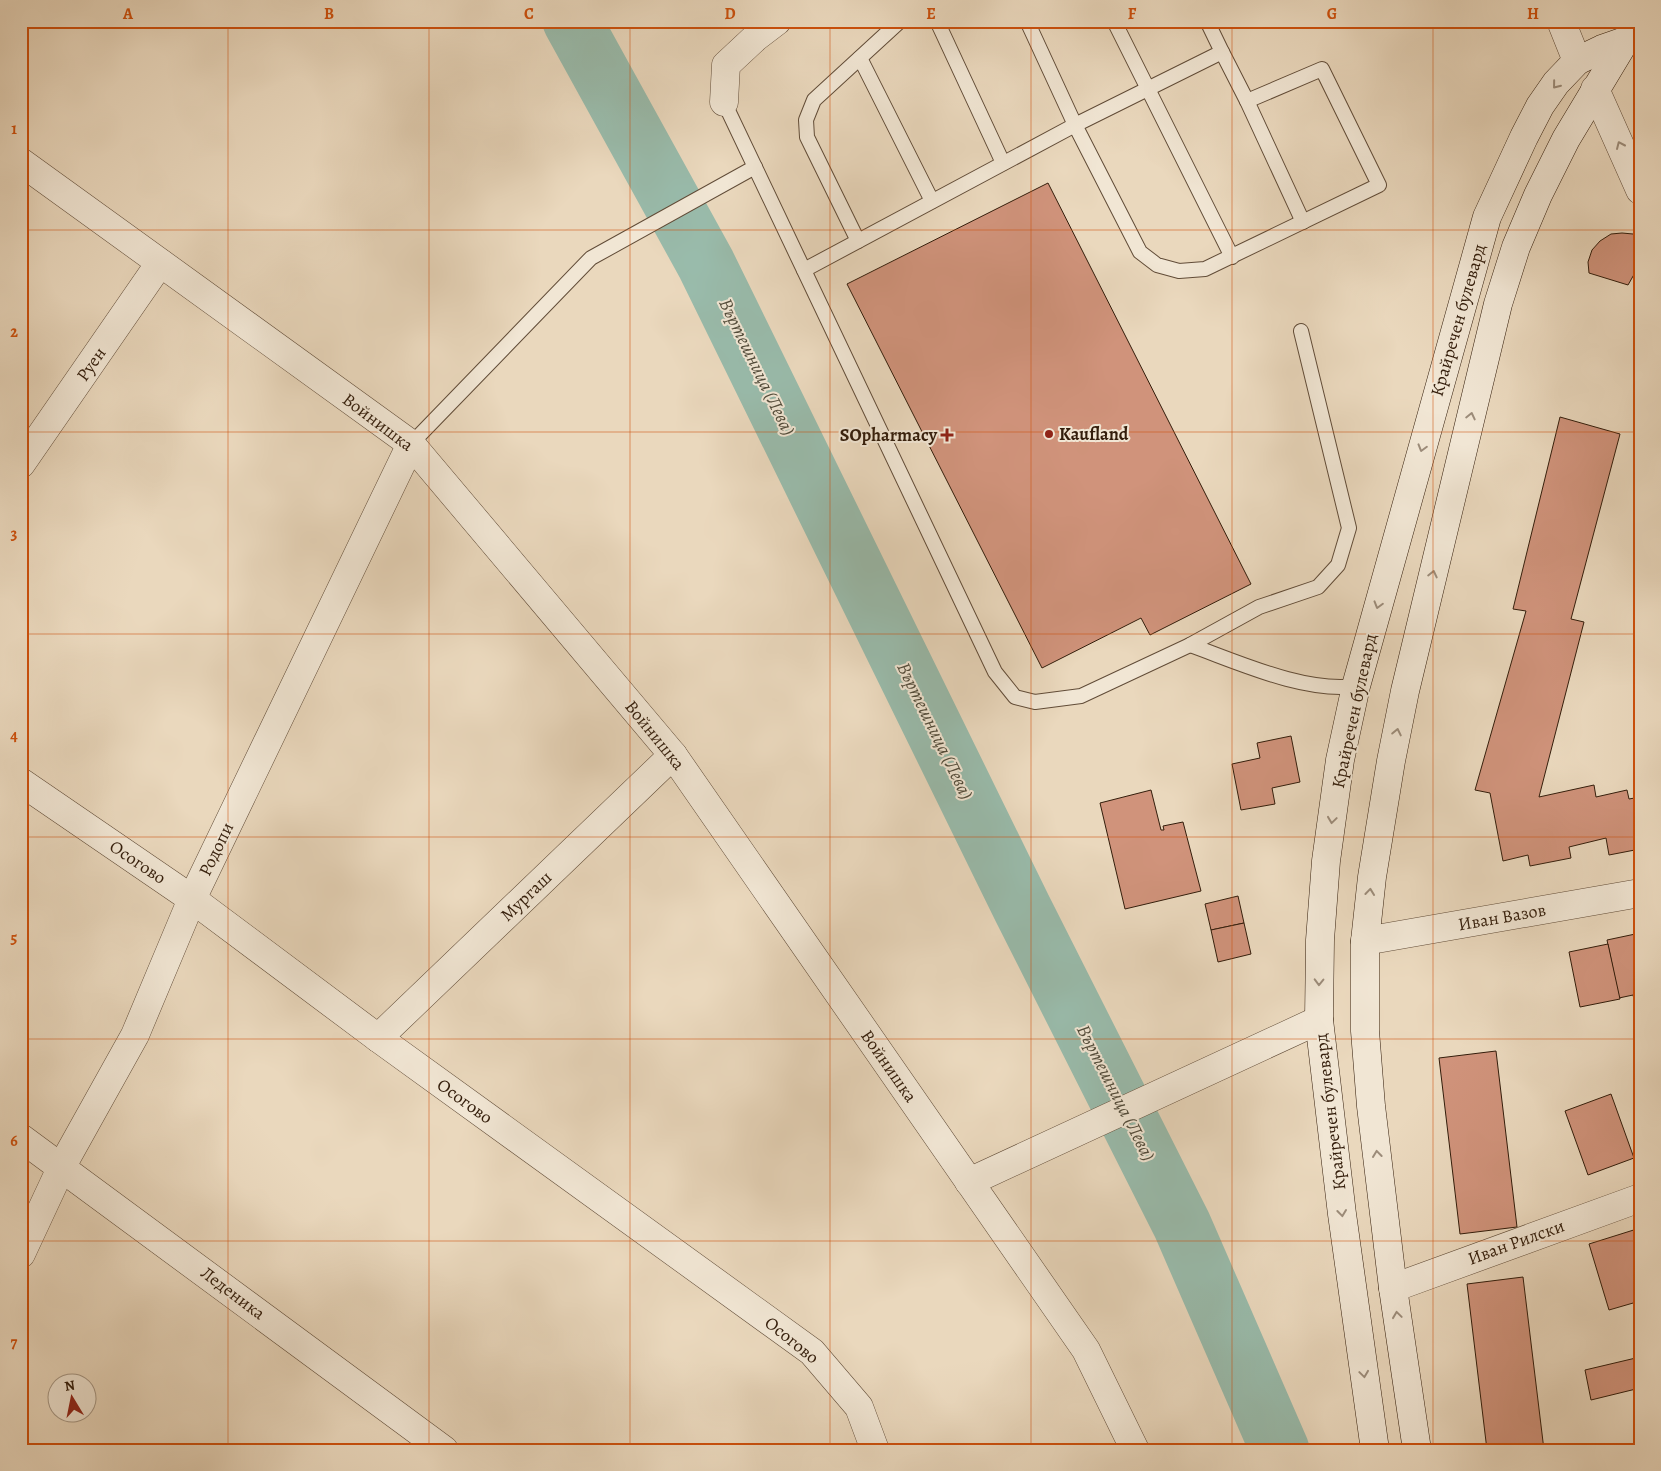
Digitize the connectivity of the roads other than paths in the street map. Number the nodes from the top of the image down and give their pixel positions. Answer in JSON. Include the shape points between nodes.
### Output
{"nodes":[{"id":1,"x":777,"y":21,"type":"edge"},
{"id":2,"x":900,"y":21,"type":"edge"},
{"id":3,"x":937,"y":21,"type":"edge"},
{"id":4,"x":1027,"y":21,"type":"edge"},
{"id":5,"x":1114,"y":21,"type":"edge"},
{"id":6,"x":1208,"y":21,"type":"edge"},
{"id":7,"x":1561,"y":21,"type":"edge"},
{"id":8,"x":1632,"y":33,"type":"edge"},
{"id":9,"x":1222,"y":52,"type":"junction"},
{"id":10,"x":860,"y":58,"type":"junction"},
{"id":11,"x":1577,"y":61,"type":"junction"},
{"id":12,"x":1147,"y":89,"type":"junction"},
{"id":13,"x":1594,"y":89,"type":"junction"},
{"id":14,"x":1247,"y":101,"type":"junction"},
{"id":15,"x":724,"y":102,"type":"joint"},
{"id":16,"x":1076,"y":125,"type":"junction"},
{"id":17,"x":21,"y":162,"type":"edge"},
{"id":18,"x":1003,"y":163,"type":"junction"},
{"id":19,"x":755,"y":167,"type":"junction"},
{"id":20,"x":1640,"y":190,"type":"edge"},
{"id":21,"x":932,"y":202,"type":"junction"},
{"id":22,"x":1303,"y":222,"type":"junction"},
{"id":23,"x":858,"y":241,"type":"junction"},
{"id":24,"x":1232,"y":257,"type":"junction"},
{"id":25,"x":160,"y":264,"type":"junction"},
{"id":26,"x":804,"y":270,"type":"junction"},
{"id":27,"x":1301,"y":331,"type":"dead end"},
{"id":28,"x":411,"y":444,"type":"junction"},
{"id":29,"x":21,"y":464,"type":"edge"},
{"id":30,"x":1190,"y":645,"type":"junction"},
{"id":31,"x":1356,"y":686,"type":"junction"},
{"id":32,"x":673,"y":755,"type":"junction"},
{"id":33,"x":21,"y":782,"type":"edge"},
{"id":34,"x":1640,"y":893,"type":"edge"},
{"id":35,"x":192,"y":899,"type":"junction"},
{"id":36,"x":1365,"y":941,"type":"junction"},
{"id":37,"x":1318,"y":1020,"type":"junction"},
{"id":38,"x":378,"y":1038,"type":"junction"},
{"id":39,"x":21,"y":1138,"type":"edge"},
{"id":40,"x":62,"y":1166,"type":"junction"},
{"id":41,"x":970,"y":1182,"type":"junction"},
{"id":42,"x":1640,"y":1198,"type":"edge"},
{"id":43,"x":21,"y":1254,"type":"edge"},
{"id":44,"x":1393,"y":1288,"type":"junction"},
{"id":45,"x":444,"y":1450,"type":"edge"},
{"id":46,"x":875,"y":1450,"type":"edge"},
{"id":47,"x":1135,"y":1450,"type":"edge"},
{"id":48,"x":1375,"y":1450,"type":"edge"},
{"id":49,"x":1417,"y":1450,"type":"edge"}],
"edges":[{"from":1,"to":15,"type":"street","via":[[726,65]]},
{"from":2,"to":10,"type":"lane"},
{"from":3,"to":18,"type":"lane"},
{"from":4,"to":16,"type":"lane"},
{"from":5,"to":12,"type":"lane"},
{"from":6,"to":9,"type":"lane"},
{"from":7,"to":11,"type":"street"},
{"from":8,"to":11,"type":"street","name":"Крайречен булевард"},
{"from":8,"to":13,"type":"street","name":"Крайречен булевард"},
{"from":9,"to":12,"type":"lane"},
{"from":9,"to":14,"type":"lane"},
{"from":10,"to":21,"type":"lane"},
{"from":10,"to":23,"type":"lane","via":[[814,100],[806,120],[806,137]]},
{"from":11,"to":31,"type":"street","name":"Крайречен булевард","one_way":true,"via":[[1540,106],[1487,217]]},
{"from":12,"to":16,"type":"lane"},
{"from":12,"to":24,"type":"lane"},
{"from":20,"to":13,"type":"street","one_way":true},
{"from":36,"to":13,"type":"street","name":"Крайречен булевард","one_way":true,"via":[[1379,824],[1405,691],[1498,304],[1516,247],[1538,195]]},
{"from":14,"to":22,"type":"lane"},
{"from":14,"to":22,"type":"lane","via":[[1322,68],[1379,185]]},
{"from":15,"to":19,"type":"lane"},
{"from":16,"to":18,"type":"lane"},
{"from":16,"to":24,"type":"lane","via":[[1140,252],[1157,265],[1179,270],[1205,269]]},
{"from":17,"to":25,"type":"street","name":"Войнишка"},
{"from":18,"to":21,"type":"lane"},
{"from":19,"to":26,"type":"lane"},
{"from":19,"to":28,"type":"lane","via":[[591,258]]},
{"from":21,"to":23,"type":"lane"},
{"from":22,"to":24,"type":"lane"},
{"from":23,"to":26,"type":"lane"},
{"from":25,"to":28,"type":"street","name":"Войнишка"},
{"from":25,"to":29,"type":"street","name":"Руен"},
{"from":26,"to":30,"type":"lane","via":[[995,672],[1015,697],[1035,702],[1081,696]]},
{"from":27,"to":30,"type":"lane","via":[[1349,528],[1338,565],[1318,588],[1259,607]]},
{"from":28,"to":32,"type":"street","name":"Войнишка"},
{"from":28,"to":35,"type":"street","name":"Родопи"},
{"from":30,"to":31,"type":"lane","via":[[1298,681],[1340,688]]},
{"from":31,"to":37,"type":"street","name":"Крайречен булевард","one_way":true,"via":[[1340,760],[1326,861]]},
{"from":32,"to":38,"type":"street","name":"Мургаш"},
{"from":32,"to":41,"type":"street","name":"Войнишка"},
{"from":33,"to":35,"type":"street","name":"Осогово"},
{"from":34,"to":36,"type":"street","name":"Иван Вазов"},
{"from":35,"to":38,"type":"street","name":"Осогово"},
{"from":35,"to":40,"type":"street","name":"Родопи","via":[[135,1035]]},
{"from":44,"to":36,"type":"street","name":"Крайречен булевард","one_way":true,"via":[[1365,1031]]},
{"from":37,"to":41,"type":"street"},
{"from":37,"to":48,"type":"street","name":"Крайречен булевард","one_way":true},
{"from":38,"to":46,"type":"street","name":"Осогово","via":[[812,1352],[859,1407]]},
{"from":39,"to":40,"type":"street","name":"Леденика"},
{"from":40,"to":43,"type":"street","name":"Родопи"},
{"from":40,"to":45,"type":"street","name":"Леденика"},
{"from":41,"to":47,"type":"street","name":"Войнишка","via":[[1086,1350]]},
{"from":42,"to":44,"type":"street","name":"Иван Рилски"},
{"from":49,"to":44,"type":"street","name":"Крайречен булевард","one_way":true}]}
